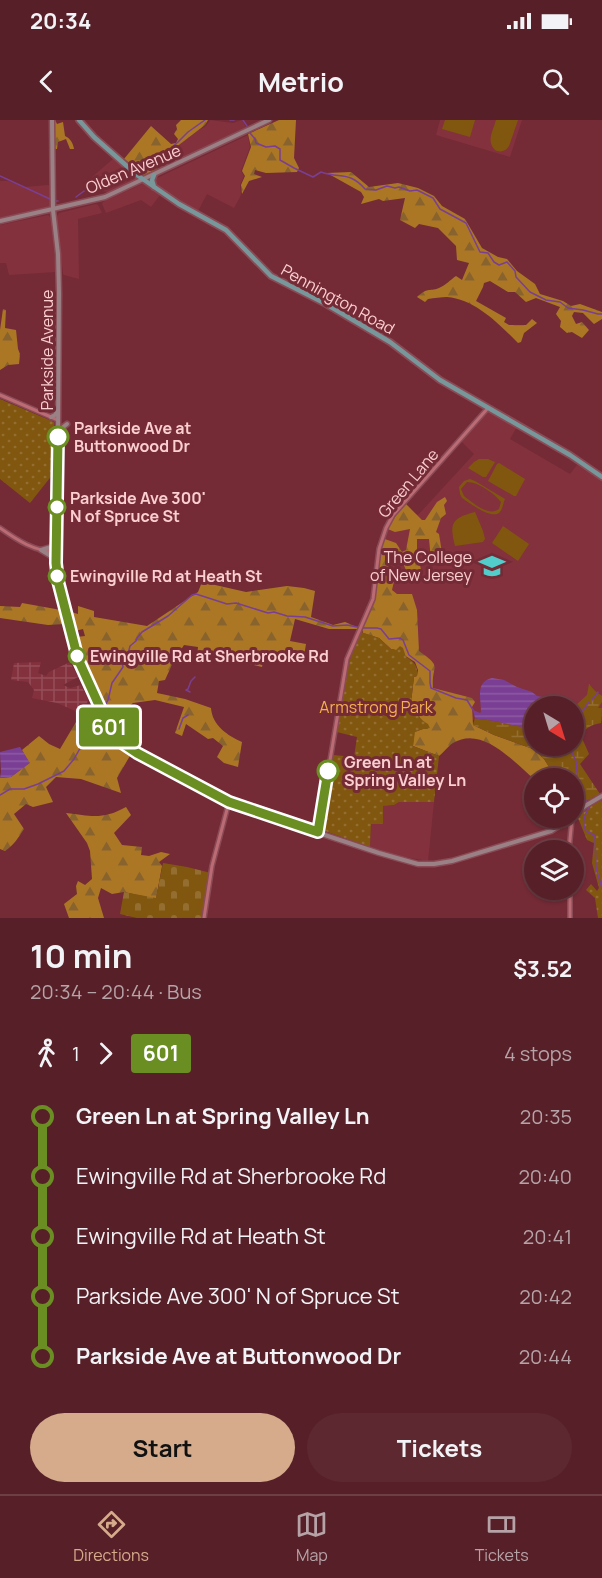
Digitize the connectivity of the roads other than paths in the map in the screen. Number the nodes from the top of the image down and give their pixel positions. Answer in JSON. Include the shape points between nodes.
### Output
{"nodes":[{"id":1,"x":52,"y":120,"type":"edge"},
{"id":2,"x":79,"y":120,"type":"edge"},
{"id":3,"x":269,"y":120,"type":"edge"},
{"id":4,"x":154,"y":174,"type":"junction"},
{"id":5,"x":144,"y":180,"type":"junction"},
{"id":6,"x":154,"y":187,"type":"junction"},
{"id":7,"x":53,"y":210,"type":"junction"},
{"id":8,"x":0,"y":221,"type":"edge"},
{"id":9,"x":0,"y":395,"type":"edge"},
{"id":10,"x":489,"y":407,"type":"junction"},
{"id":11,"x":58,"y":409,"type":"junction"},
{"id":12,"x":51,"y":417,"type":"junction"},
{"id":13,"x":58,"y":420,"type":"junction"},
{"id":14,"x":67,"y":424,"type":"dead end"},
{"id":15,"x":58,"y":432,"type":"junction"},
{"id":16,"x":602,"y":477,"type":"edge"},
{"id":17,"x":0,"y":528,"type":"edge"},
{"id":18,"x":57,"y":539,"type":"junction"},
{"id":19,"x":41,"y":550,"type":"junction"},
{"id":20,"x":57,"y":552,"type":"junction"},
{"id":21,"x":56,"y":563,"type":"junction"},
{"id":22,"x":602,"y":796,"type":"edge"},
{"id":23,"x":229,"y":802,"type":"junction"},
{"id":24,"x":584,"y":807,"type":"edge"},
{"id":25,"x":556,"y":828,"type":"edge"},
{"id":26,"x":318,"y":832,"type":"junction"},
{"id":27,"x":570,"y":900,"type":"edge"},
{"id":28,"x":204,"y":918,"type":"edge"},
{"id":29,"x":570,"y":918,"type":"edge"}],
"edges":[{"from":1,"to":7,"type":"main road","name":"Parkside Avenue"},
{"from":2,"to":5,"type":"main road","name":"Pennington Road","via":[[94,138]]},
{"from":3,"to":4,"type":"main road","name":"Olden Avenue"},
{"from":4,"to":5,"type":"main road","name":"Olden Avenue"},
{"from":4,"to":6,"type":"main road"},
{"from":5,"to":6,"type":"main road","name":"Pennington Road"},
{"from":5,"to":7,"type":"main road","name":"Olden Avenue","via":[[98,200]]},
{"from":6,"to":10,"type":"main road","name":"Pennington Road","via":[[226,230],[276,279],[388,341],[436,377]]},
{"from":7,"to":8,"type":"main road","name":"Olden Avenue"},
{"from":7,"to":11,"type":"main road","name":"Parkside Avenue","via":[[59,275]]},
{"from":9,"to":12,"type":"street"},
{"from":10,"to":16,"type":"main road","name":"Pennington Road"},
{"from":10,"to":26,"type":"street","name":"Green Lane","via":[[388,523],[379,549],[373,599],[347,658]]},
{"from":11,"to":12,"type":"main road"},
{"from":11,"to":13,"type":"main road","name":"Parkside Avenue"},
{"from":12,"to":13,"type":"street"},
{"from":13,"to":15,"type":"main road","name":"Parkside Avenue"},
{"from":14,"to":15,"type":"main road"},
{"from":15,"to":18,"type":"main road","name":"Parkside Avenue"},
{"from":17,"to":19,"type":"street"},
{"from":18,"to":19,"type":"main road","via":[[51,547]]},
{"from":18,"to":20,"type":"main road","name":"Parkside Avenue"},
{"from":19,"to":20,"type":"street"},
{"from":19,"to":21,"type":"main road"},
{"from":20,"to":21,"type":"main road","name":"Parkside Avenue"},
{"from":21,"to":23,"type":"main road","name":"Parkside Avenue","via":[[76,654],[115,735],[137,753]]},
{"from":22,"to":24,"type":"main road","name":"Parkside Avenue"},
{"from":23,"to":26,"type":"main road","name":"Parkside Avenue"},
{"from":23,"to":28,"type":"street","via":[[212,866]]},
{"from":25,"to":26,"type":"main road","name":"Parkside Avenue","via":[[434,864],[402,860]]},
{"from":27,"to":29,"type":"street"}]}
